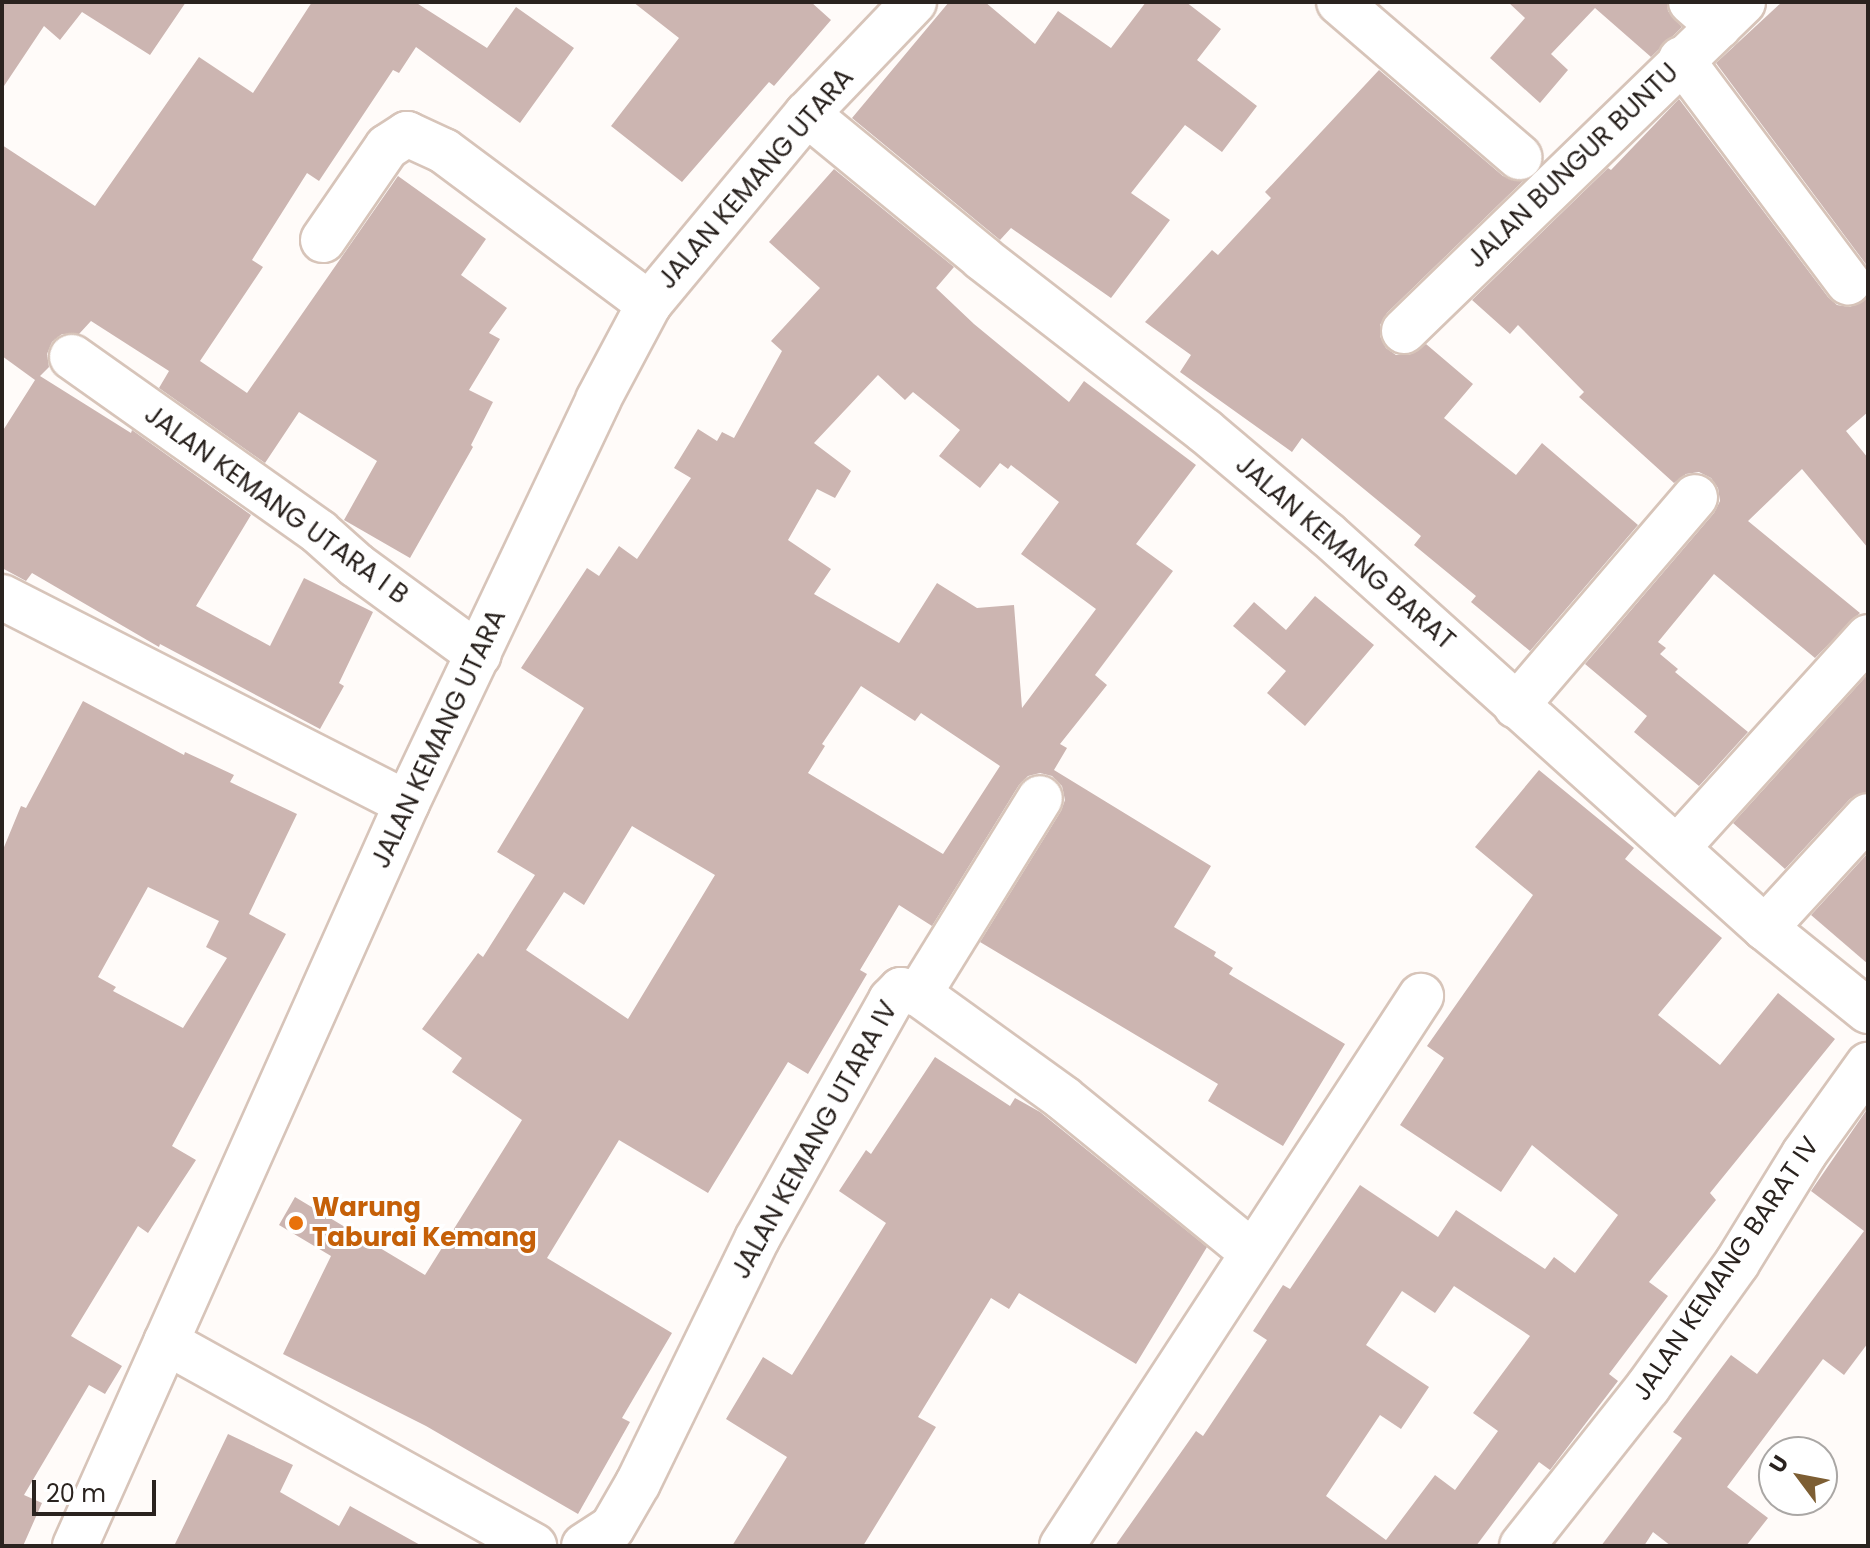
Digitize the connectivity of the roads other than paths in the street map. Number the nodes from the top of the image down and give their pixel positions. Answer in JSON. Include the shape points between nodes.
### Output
{"nodes":[{"id":1,"x":1339,"y":2,"type":"edge"},
{"id":2,"x":897,"y":7,"type":"edge"},
{"id":3,"x":1718,"y":10,"type":"edge"},
{"id":4,"x":1681,"y":59,"type":"junction"},
{"id":5,"x":807,"y":114,"type":"junction"},
{"id":6,"x":1519,"y":157,"type":"dead end"},
{"id":7,"x":323,"y":240,"type":"dead end"},
{"id":8,"x":1848,"y":282,"type":"dead end"},
{"id":9,"x":649,"y":304,"type":"junction"},
{"id":10,"x":1404,"y":331,"type":"dead end"},
{"id":11,"x":72,"y":357,"type":"dead end"},
{"id":12,"x":1695,"y":497,"type":"dead end"},
{"id":13,"x":2,"y":597,"type":"edge"},
{"id":14,"x":1868,"y":637,"type":"edge"},
{"id":15,"x":479,"y":655,"type":"junction"},
{"id":16,"x":1516,"y":706,"type":"junction"},
{"id":17,"x":1040,"y":798,"type":"dead end"},
{"id":18,"x":407,"y":803,"type":"junction"},
{"id":19,"x":1868,"y":816,"type":"edge"},
{"id":20,"x":1677,"y":848,"type":"junction"},
{"id":21,"x":1765,"y":928,"type":"junction"},
{"id":22,"x":919,"y":994,"type":"junction"},
{"id":23,"x":1421,"y":996,"type":"dead end"},
{"id":24,"x":1868,"y":1011,"type":"edge"},
{"id":25,"x":1868,"y":1065,"type":"edge"},
{"id":26,"x":1253,"y":1253,"type":"junction"},
{"id":27,"x":166,"y":1342,"type":"junction"},
{"id":28,"x":75,"y":1546,"type":"edge"},
{"id":29,"x":534,"y":1546,"type":"edge"},
{"id":30,"x":584,"y":1546,"type":"edge"},
{"id":31,"x":1062,"y":1546,"type":"edge"},
{"id":32,"x":1522,"y":1546,"type":"edge"}],
"edges":[{"from":1,"to":6,"type":"street"},
{"from":2,"to":5,"type":"street","name":"JALAN KEMANG UTARA"},
{"from":3,"to":4,"type":"street","name":"JALAN BUNGUR BUNTU"},
{"from":4,"to":8,"type":"street"},
{"from":4,"to":10,"type":"street","name":"JALAN BUNGUR BUNTU"},
{"from":5,"to":9,"type":"street","name":"JALAN KEMANG UTARA"},
{"from":5,"to":16,"type":"street","name":"JALAN KEMANG BARAT","via":[[1205,431]]},
{"from":7,"to":9,"type":"street","via":[[387,147],[407,134],[444,151]]},
{"from":9,"to":15,"type":"street","name":"JALAN KEMANG UTARA","via":[[598,400]]},
{"from":11,"to":15,"type":"street","name":"JALAN KEMANG UTARA I B","via":[[319,532]]},
{"from":12,"to":16,"type":"street"},
{"from":13,"to":18,"type":"street"},
{"from":14,"to":20,"type":"street"},
{"from":15,"to":18,"type":"street","name":"JALAN KEMANG UTARA"},
{"from":16,"to":20,"type":"street","name":"JALAN KEMANG BARAT"},
{"from":17,"to":22,"type":"street"},
{"from":18,"to":27,"type":"street","name":"JALAN KEMANG UTARA"},
{"from":19,"to":21,"type":"street"},
{"from":20,"to":21,"type":"street","name":"JALAN KEMANG BARAT"},
{"from":21,"to":24,"type":"street","name":"JALAN KEMANG BARAT"},
{"from":22,"to":26,"type":"street","name":"JALAN KEMANG UTARA IV","via":[[1063,1098]]},
{"from":22,"to":30,"type":"street","name":"JALAN KEMANG UTARA IV","via":[[901,990],[891,1000],[757,1239],[638,1483],[612,1528]]},
{"from":23,"to":26,"type":"street"},
{"from":25,"to":32,"type":"street","name":"JALAN KEMANG BARAT IV","via":[[1648,1387]]},
{"from":26,"to":31,"type":"street"},
{"from":27,"to":28,"type":"street","name":"JALAN KEMANG UTARA"},
{"from":27,"to":29,"type":"street"}]}
